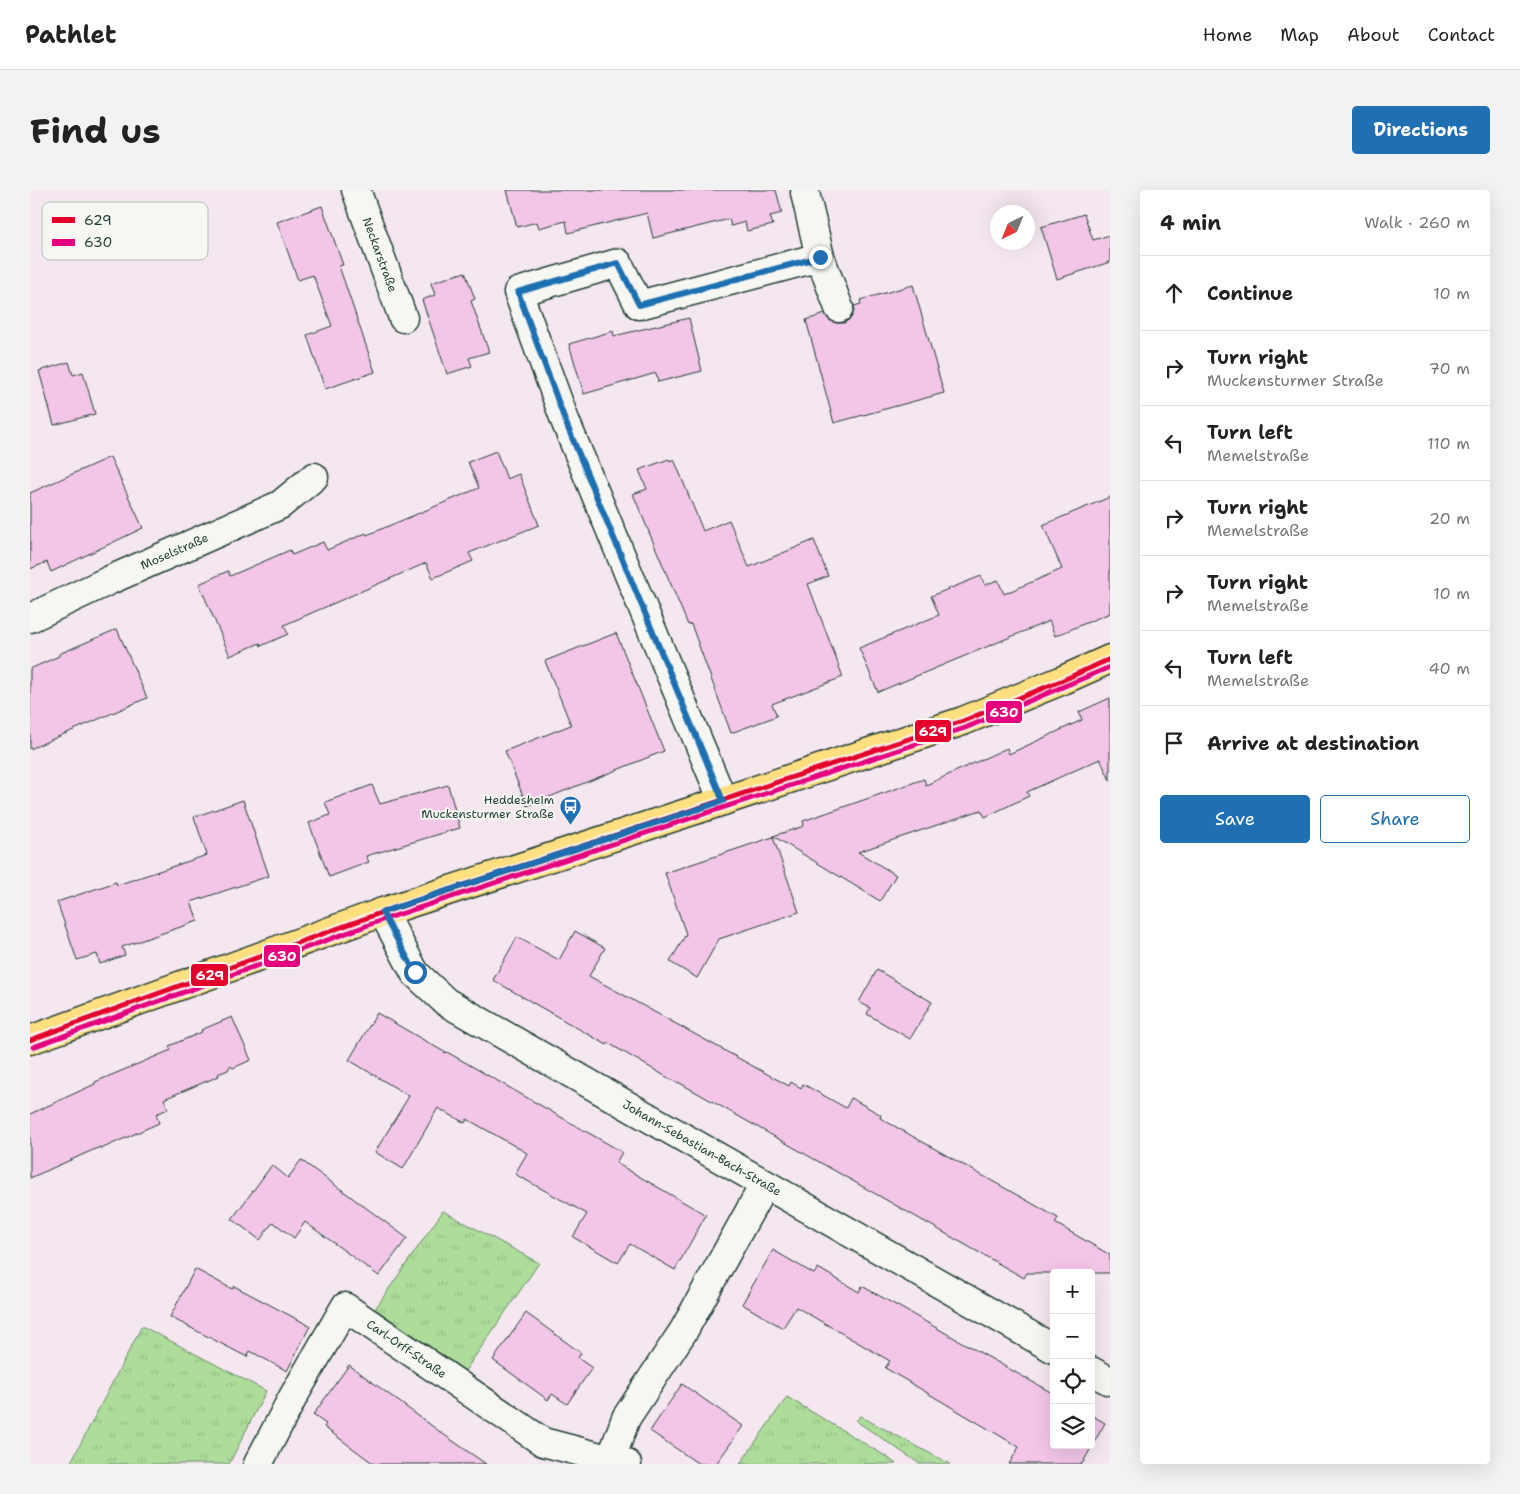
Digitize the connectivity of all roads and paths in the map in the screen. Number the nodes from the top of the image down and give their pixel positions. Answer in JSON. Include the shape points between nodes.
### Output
{"nodes":[{"id":1,"x":356,"y":190,"type":"edge"},
{"id":2,"x":805,"y":193,"type":"dead end"},
{"id":3,"x":820,"y":257,"type":"junction"},
{"id":4,"x":839,"y":308,"type":"dead end"},
{"id":5,"x":403,"y":318,"type":"dead end"},
{"id":6,"x":314,"y":477,"type":"dead end"},
{"id":7,"x":30,"y":618,"type":"edge"},
{"id":8,"x":1110,"y":659,"type":"edge"},
{"id":9,"x":723,"y":801,"type":"junction"},
{"id":10,"x":382,"y":912,"type":"junction"},
{"id":11,"x":30,"y":1040,"type":"edge"},
{"id":12,"x":764,"y":1185,"type":"junction"},
{"id":13,"x":1050,"y":1348,"type":"edge"},
{"id":14,"x":1095,"y":1373,"type":"edge"},
{"id":15,"x":1110,"y":1381,"type":"edge"},
{"id":16,"x":619,"y":1461,"type":"edge"},
{"id":17,"x":258,"y":1464,"type":"edge"}],
"edges":[{"from":1,"to":5,"type":"street","name":"Neckarstraße"},
{"from":2,"to":3,"type":"street"},
{"from":3,"to":4,"type":"street"},
{"from":3,"to":9,"type":"street","via":[[639,305],[618,263],[518,292],[566,423]]},
{"from":6,"to":7,"type":"street","name":"Moselstraße","via":[[280,505]]},
{"from":8,"to":9,"type":"main road","via":[[963,720]]},
{"from":9,"to":10,"type":"main road"},
{"from":10,"to":11,"type":"main road"},
{"from":10,"to":12,"type":"street","name":"Johann-Sebastian-Bach-Straße","via":[[415,972],[446,1002]]},
{"from":12,"to":13,"type":"street","name":"Johann-Sebastian-Bach-Straße"},
{"from":12,"to":16,"type":"street","via":[[684,1330],[626,1418]]},
{"from":14,"to":15,"type":"street"},
{"from":16,"to":17,"type":"street","name":"Carl-Orff-Straße","via":[[543,1442],[345,1307]]}]}
